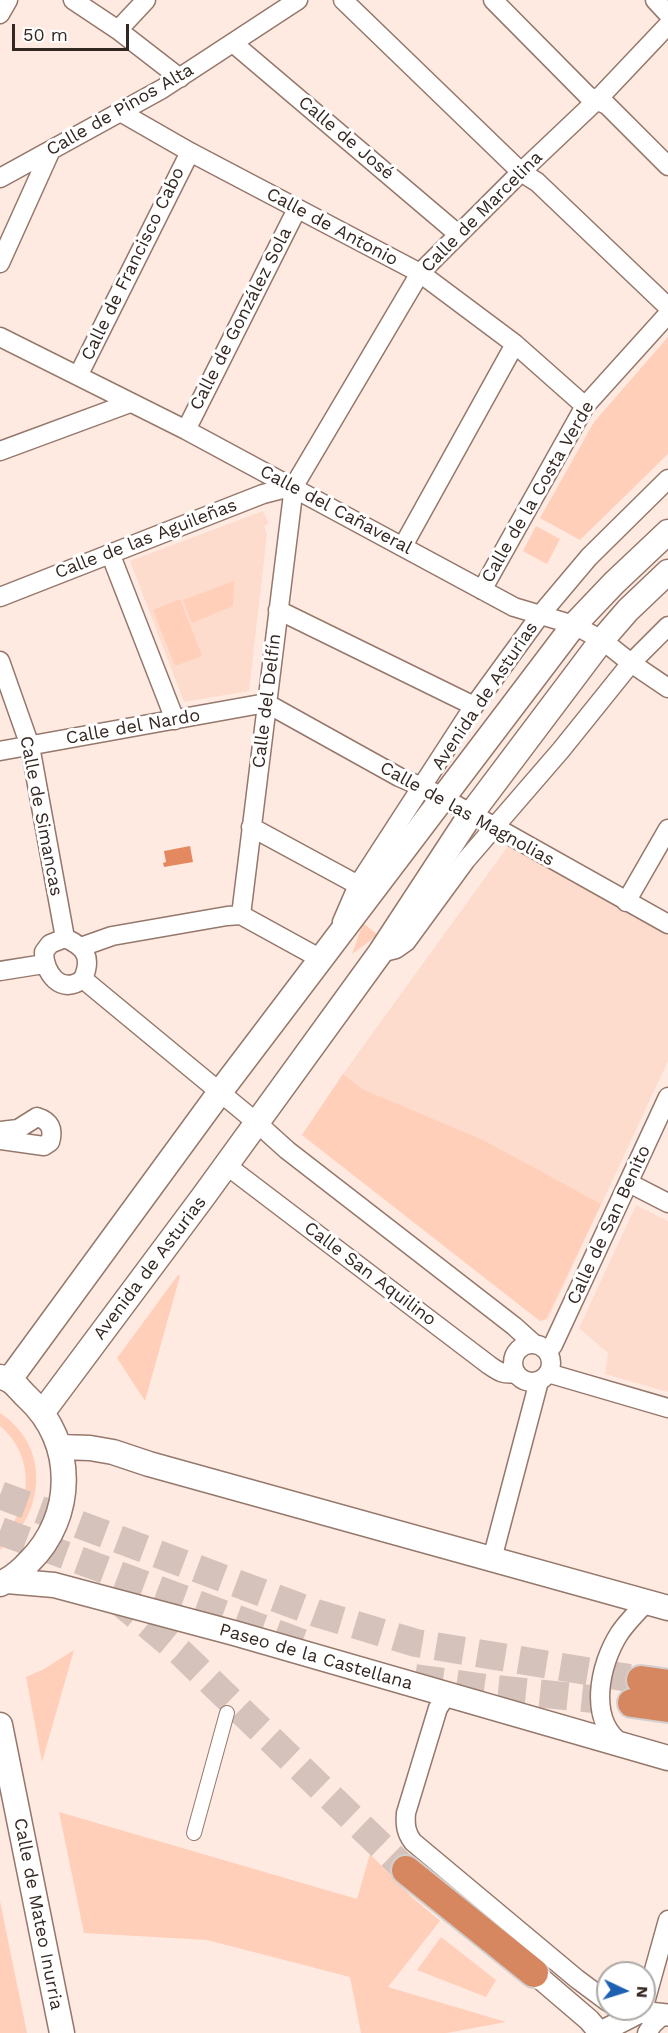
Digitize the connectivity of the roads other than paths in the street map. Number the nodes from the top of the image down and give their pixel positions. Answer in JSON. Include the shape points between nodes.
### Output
{"nodes":[{"id":1,"x":8,"y":0,"type":"edge"},
{"id":2,"x":73,"y":0,"type":"edge"},
{"id":3,"x":146,"y":0,"type":"edge"},
{"id":4,"x":298,"y":0,"type":"edge"},
{"id":5,"x":343,"y":0,"type":"edge"},
{"id":6,"x":493,"y":0,"type":"edge"},
{"id":7,"x":655,"y":0,"type":"edge"},
{"id":8,"x":0,"y":14,"type":"edge"},
{"id":9,"x":668,"y":14,"type":"edge"},
{"id":10,"x":668,"y":25,"type":"edge"},
{"id":11,"x":118,"y":30,"type":"junction"},
{"id":12,"x":233,"y":43,"type":"junction"},
{"id":13,"x":180,"y":78,"type":"junction"},
{"id":14,"x":597,"y":100,"type":"junction"},
{"id":15,"x":122,"y":113,"type":"junction"},
{"id":16,"x":51,"y":150,"type":"junction"},
{"id":17,"x":190,"y":152,"type":"junction"},
{"id":18,"x":668,"y":166,"type":"edge"},
{"id":19,"x":521,"y":172,"type":"junction"},
{"id":20,"x":0,"y":178,"type":"edge"},
{"id":21,"x":297,"y":209,"type":"junction"},
{"id":22,"x":458,"y":234,"type":"junction"},
{"id":23,"x":0,"y":263,"type":"edge"},
{"id":24,"x":420,"y":273,"type":"junction"},
{"id":25,"x":668,"y":307,"type":"edge"},
{"id":26,"x":668,"y":315,"type":"edge"},
{"id":27,"x":0,"y":337,"type":"edge"},
{"id":28,"x":515,"y":344,"type":"junction"},
{"id":29,"x":78,"y":376,"type":"junction"},
{"id":30,"x":130,"y":403,"type":"junction"},
{"id":31,"x":585,"y":406,"type":"junction"},
{"id":32,"x":186,"y":430,"type":"junction"},
{"id":33,"x":0,"y":451,"type":"edge"},
{"id":34,"x":668,"y":479,"type":"edge"},
{"id":35,"x":294,"y":486,"type":"junction"},
{"id":36,"x":668,"y":532,"type":"edge"},
{"id":37,"x":403,"y":546,"type":"junction"},
{"id":38,"x":110,"y":552,"type":"junction"},
{"id":39,"x":668,"y":572,"type":"edge"},
{"id":40,"x":482,"y":590,"type":"junction"},
{"id":41,"x":0,"y":597,"type":"edge"},
{"id":42,"x":278,"y":610,"type":"junction"},
{"id":43,"x":541,"y":614,"type":"junction"},
{"id":44,"x":574,"y":625,"type":"junction"},
{"id":45,"x":668,"y":626,"type":"edge"},
{"id":46,"x":603,"y":640,"type":"junction"},
{"id":47,"x":0,"y":661,"type":"edge"},
{"id":48,"x":631,"y":663,"type":"junction"},
{"id":49,"x":668,"y":688,"type":"edge"},
{"id":50,"x":266,"y":703,"type":"junction"},
{"id":51,"x":474,"y":706,"type":"junction"},
{"id":52,"x":175,"y":720,"type":"junction"},
{"id":53,"x":30,"y":746,"type":"junction"},
{"id":54,"x":0,"y":751,"type":"edge"},
{"id":55,"x":433,"y":792,"type":"junction"},
{"id":56,"x":471,"y":814,"type":"junction"},
{"id":57,"x":252,"y":827,"type":"junction"},
{"id":58,"x":495,"y":828,"type":"junction"},
{"id":59,"x":668,"y":829,"type":"edge"},
{"id":60,"x":358,"y":885,"type":"junction"},
{"id":61,"x":626,"y":902,"type":"junction"},
{"id":62,"x":241,"y":915,"type":"junction"},
{"id":63,"x":668,"y":924,"type":"edge"},
{"id":64,"x":336,"y":938,"type":"junction"},
{"id":65,"x":73,"y":942,"type":"junction"},
{"id":66,"x":380,"y":953,"type":"junction"},
{"id":67,"x":321,"y":959,"type":"junction"},
{"id":68,"x":44,"y":964,"type":"junction"},
{"id":69,"x":0,"y":971,"type":"edge"},
{"id":70,"x":84,"y":979,"type":"junction"},
{"id":71,"x":220,"y":1092,"type":"junction"},
{"id":72,"x":668,"y":1097,"type":"edge"},
{"id":73,"x":256,"y":1122,"type":"junction"},
{"id":74,"x":0,"y":1131,"type":"edge"},
{"id":75,"x":0,"y":1140,"type":"edge"},
{"id":76,"x":226,"y":1165,"type":"junction"},
{"id":77,"x":629,"y":1183,"type":"junction"},
{"id":78,"x":668,"y":1203,"type":"edge"},
{"id":79,"x":541,"y":1348,"type":"junction"},
{"id":80,"x":516,"y":1373,"type":"junction"},
{"id":81,"x":544,"y":1377,"type":"junction"},
{"id":82,"x":5,"y":1378,"type":"edge"},
{"id":83,"x":668,"y":1408,"type":"edge"},
{"id":84,"x":42,"y":1413,"type":"junction"},
{"id":85,"x":60,"y":1447,"type":"junction"},
{"id":86,"x":492,"y":1559,"type":"junction"},
{"id":87,"x":4,"y":1582,"type":"edge"},
{"id":88,"x":657,"y":1605,"type":"edge"},
{"id":89,"x":647,"y":1689,"type":"tunnel mouth"},
{"id":90,"x":447,"y":1695,"type":"junction"},
{"id":91,"x":668,"y":1708,"type":"edge"},
{"id":92,"x":227,"y":1713,"type":"dead end"},
{"id":93,"x":0,"y":1725,"type":"edge"},
{"id":94,"x":623,"y":1744,"type":"junction"},
{"id":95,"x":668,"y":1758,"type":"edge"},
{"id":96,"x":194,"y":1833,"type":"dead end"},
{"id":97,"x":406,"y":1870,"type":"tunnel mouth"},
{"id":98,"x":668,"y":1920,"type":"edge"},
{"id":99,"x":654,"y":1961,"type":"edge"},
{"id":100,"x":534,"y":1973,"type":"joint"},
{"id":101,"x":596,"y":1993,"type":"edge"},
{"id":102,"x":666,"y":2015,"type":"edge"},
{"id":103,"x":618,"y":2021,"type":"edge"},
{"id":104,"x":62,"y":2033,"type":"edge"},
{"id":105,"x":600,"y":2033,"type":"edge"},
{"id":106,"x":647,"y":2033,"type":"edge"}],
"edges":[{"from":1,"to":8,"type":"street"},
{"from":2,"to":11,"type":"street"},
{"from":3,"to":11,"type":"street"},
{"from":4,"to":12,"type":"street","name":"Calle de Pinos Alta"},
{"from":5,"to":19,"type":"street"},
{"from":6,"to":14,"type":"street","via":[[588,96]]},
{"from":7,"to":9,"type":"street"},
{"from":10,"to":14,"type":"street","name":"Calle de Marcelina"},
{"from":11,"to":13,"type":"street"},
{"from":12,"to":13,"type":"street","name":"Calle de Pinos Alta"},
{"from":12,"to":22,"type":"street","name":"Calle de José"},
{"from":13,"to":15,"type":"street","name":"Calle de Pinos Alta"},
{"from":14,"to":18,"type":"street","via":[[607,105]]},
{"from":14,"to":19,"type":"street","name":"Calle de Marcelina"},
{"from":15,"to":16,"type":"street","name":"Calle de Pinos Alta"},
{"from":15,"to":17,"type":"street","name":"Calle de Antonio"},
{"from":16,"to":20,"type":"street","name":"Calle de Pinos Alta"},
{"from":16,"to":23,"type":"street"},
{"from":17,"to":21,"type":"street","name":"Calle de Antonio"},
{"from":17,"to":29,"type":"street","name":"Calle de Francisco Cabo"},
{"from":19,"to":22,"type":"street","name":"Calle de Marcelina"},
{"from":19,"to":25,"type":"street","via":[[537,182]]},
{"from":21,"to":24,"type":"street","name":"Calle de Antonio"},
{"from":21,"to":32,"type":"street","name":"Calle de González Sola"},
{"from":22,"to":24,"type":"street","name":"Calle de Marcelina"},
{"from":24,"to":28,"type":"street","name":"Calle de Antonio"},
{"from":24,"to":35,"type":"street","name":"Calle de Marcelina"},
{"from":26,"to":31,"type":"street","name":"Calle de la Costa Verde"},
{"from":27,"to":29,"type":"street","name":"Calle del Cañaveral"},
{"from":28,"to":31,"type":"street","name":"Calle de Antonio"},
{"from":28,"to":37,"type":"street"},
{"from":29,"to":30,"type":"street","name":"Calle del Cañaveral"},
{"from":30,"to":32,"type":"street","name":"Calle del Cañaveral"},
{"from":30,"to":33,"type":"street"},
{"from":31,"to":40,"type":"street","name":"Calle de la Costa Verde"},
{"from":32,"to":35,"type":"street","name":"Calle del Cañaveral"},
{"from":34,"to":43,"type":"street","name":"Avenida de Asturias","via":[[590,557]]},
{"from":35,"to":37,"type":"street","name":"Calle del Cañaveral"},
{"from":35,"to":38,"type":"street","name":"Calle de las Aguileñas"},
{"from":35,"to":42,"type":"street","name":"Calle del Delfín"},
{"from":36,"to":44,"type":"main road","name":"Avenida de Asturias"},
{"from":37,"to":40,"type":"street","name":"Calle del Cañaveral"},
{"from":38,"to":41,"type":"street","name":"Calle de las Aguileñas"},
{"from":38,"to":52,"type":"street"},
{"from":39,"to":46,"type":"main road","name":"Avenida de Asturias"},
{"from":40,"to":43,"type":"street","name":"Calle del Cañaveral","via":[[514,607]]},
{"from":42,"to":50,"type":"street","name":"Calle del Delfín"},
{"from":42,"to":51,"type":"street"},
{"from":43,"to":44,"type":"street","name":"Calle del Cañaveral"},
{"from":43,"to":51,"type":"street","name":"Avenida de Asturias"},
{"from":44,"to":46,"type":"street","name":"Calle del Cañaveral"},
{"from":44,"to":55,"type":"main road","name":"Avenida de Asturias"},
{"from":45,"to":48,"type":"street","name":"Avenida de Asturias"},
{"from":46,"to":48,"type":"street","name":"Calle del Cañaveral"},
{"from":46,"to":56,"type":"main road","name":"Avenida de Asturias"},
{"from":47,"to":53,"type":"street","name":"Calle de Simancas"},
{"from":48,"to":49,"type":"street","name":"Calle del Cañaveral"},
{"from":48,"to":58,"type":"street","name":"Avenida de Asturias"},
{"from":50,"to":52,"type":"street","name":"Calle del Nardo"},
{"from":50,"to":55,"type":"street","name":"Calle de las Magnolias"},
{"from":50,"to":57,"type":"street","name":"Calle del Delfín"},
{"from":51,"to":55,"type":"street","name":"Avenida de Asturias"},
{"from":52,"to":53,"type":"street","name":"Calle del Nardo"},
{"from":53,"to":54,"type":"street","name":"Calle del Nardo"},
{"from":53,"to":65,"type":"street","name":"Calle de Simancas"},
{"from":55,"to":56,"type":"street","name":"Calle de las Magnolias"},
{"from":55,"to":60,"type":"street","name":"Avenida de Asturias"},
{"from":55,"to":64,"type":"main road","name":"Avenida de Asturias"},
{"from":56,"to":58,"type":"street","name":"Calle de las Magnolias"},
{"from":56,"to":66,"type":"main road","name":"Avenida de Asturias"},
{"from":57,"to":60,"type":"street"},
{"from":57,"to":62,"type":"street","name":"Calle del Delfín"},
{"from":58,"to":61,"type":"street","name":"Calle de las Magnolias"},
{"from":58,"to":66,"type":"street","name":"Avenida de Asturias","via":[[466,860],[406,942]]},
{"from":59,"to":61,"type":"street"},
{"from":60,"to":64,"type":"street","name":"Avenida de Asturias"},
{"from":61,"to":63,"type":"street","name":"Calle de las Magnolias"},
{"from":62,"to":65,"type":"street"},
{"from":62,"to":67,"type":"street"},
{"from":64,"to":67,"type":"main road","name":"Avenida de Asturias"},
{"from":65,"to":68,"type":"street","via":[[50,944],[44,952]]},
{"from":65,"to":70,"type":"street","via":[[87,957]]},
{"from":66,"to":73,"type":"main road","name":"Avenida de Asturias"},
{"from":67,"to":71,"type":"main road","name":"Avenida de Asturias"},
{"from":68,"to":69,"type":"street"},
{"from":68,"to":70,"type":"street","via":[[60,983],[73,985]]},
{"from":70,"to":71,"type":"street"},
{"from":71,"to":73,"type":"street"},
{"from":71,"to":82,"type":"main road","name":"Avenida de Asturias"},
{"from":72,"to":77,"type":"street","name":"Calle de San Benito"},
{"from":73,"to":76,"type":"main road","name":"Avenida de Asturias"},
{"from":73,"to":79,"type":"street"},
{"from":74,"to":75,"type":"street","via":[[18,1129],[37,1117],[51,1126],[52,1134],[44,1146]]},
{"from":76,"to":80,"type":"street","name":"Calle San Aquilino","via":[[501,1373]]},
{"from":76,"to":84,"type":"main road","name":"Avenida de Asturias"},
{"from":77,"to":78,"type":"street"},
{"from":77,"to":79,"type":"street","name":"Calle de San Benito","via":[[553,1345]]},
{"from":79,"to":80,"type":"street","via":[[523,1346],[515,1355]]},
{"from":79,"to":81,"type":"street","via":[[551,1360]]},
{"from":80,"to":81,"type":"street","via":[[526,1381]]},
{"from":81,"to":83,"type":"street"},
{"from":81,"to":86,"type":"street"},
{"from":82,"to":84,"type":"main road"},
{"from":84,"to":85,"type":"main road"},
{"from":85,"to":86,"type":"main road","via":[[113,1452]]},
{"from":85,"to":87,"type":"main road","via":[[64,1490],[52,1533],[34,1557]]},
{"from":86,"to":88,"type":"main road"},
{"from":87,"to":90,"type":"main road","name":"Paseo de la Castellana","via":[[54,1585]]},
{"from":88,"to":94,"type":"street","via":[[619,1634],[603,1673],[603,1719],[608,1731]]},
{"from":89,"to":91,"type":"highway"},
{"from":90,"to":94,"type":"main road","name":"Paseo de la Castellana"},
{"from":90,"to":101,"type":"street","via":[[438,1708],[406,1813],[409,1836]]},
{"from":92,"to":96,"type":"street"},
{"from":93,"to":104,"type":"main road","name":"Calle de Mateo Inurria"},
{"from":94,"to":95,"type":"main road","name":"Paseo de la Castellana"},
{"from":97,"to":100,"type":"highway"},
{"from":98,"to":99,"type":"street"},
{"from":100,"to":105,"type":"street"},
{"from":102,"to":106,"type":"street"},
{"from":103,"to":105,"type":"street"}]}
